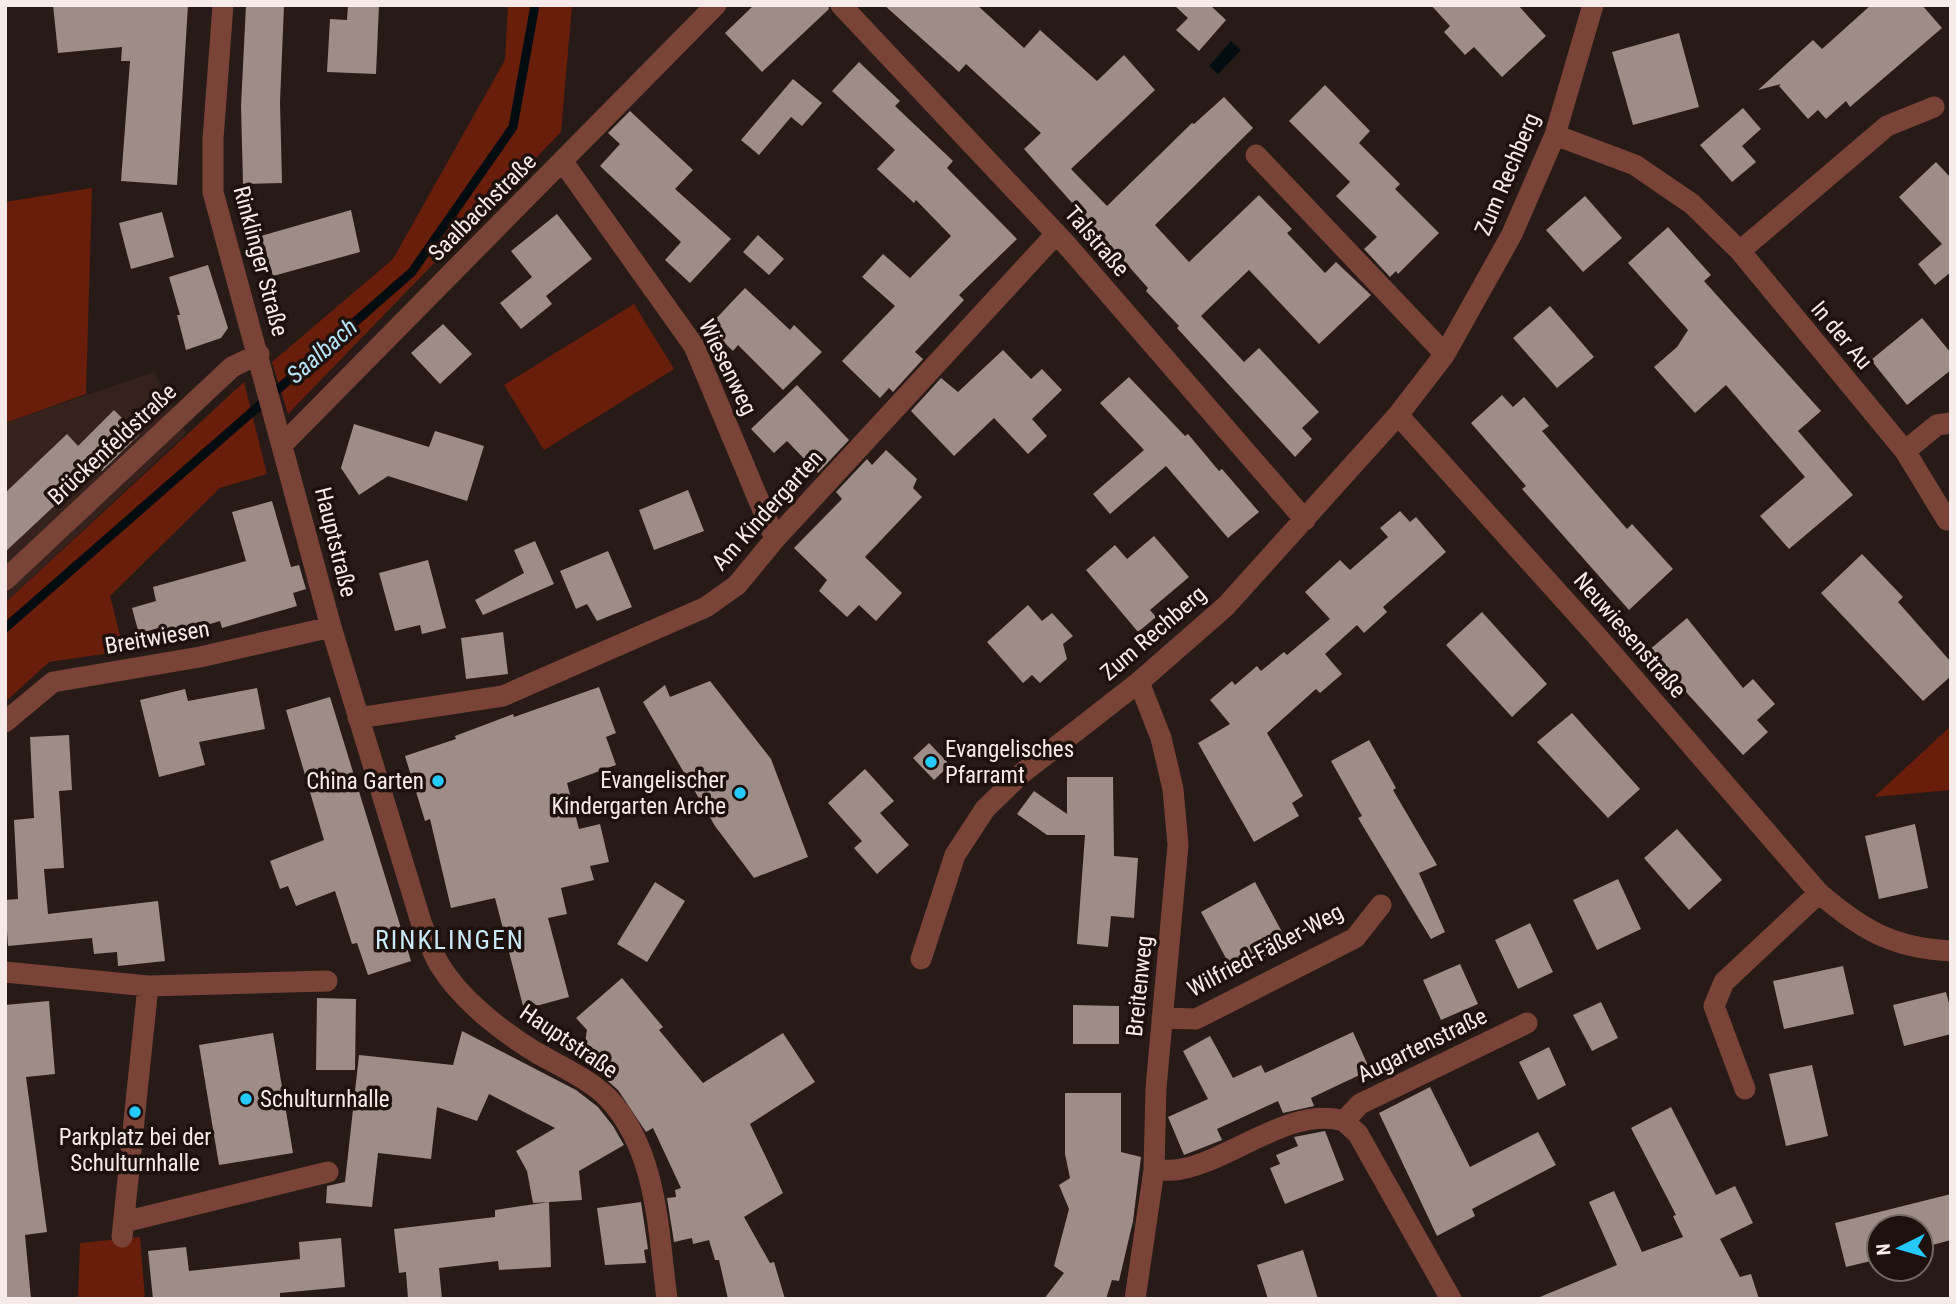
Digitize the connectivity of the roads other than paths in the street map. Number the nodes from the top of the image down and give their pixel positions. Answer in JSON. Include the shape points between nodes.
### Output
{"nodes":[{"id":1,"x":223,"y":5,"type":"edge"},
{"id":2,"x":716,"y":5,"type":"edge"},
{"id":3,"x":842,"y":5,"type":"edge"},
{"id":4,"x":1593,"y":5,"type":"edge"},
{"id":5,"x":1934,"y":107,"type":"dead end"},
{"id":6,"x":1555,"y":135,"type":"junction"},
{"id":7,"x":1256,"y":155,"type":"dead end"},
{"id":8,"x":563,"y":162,"type":"junction"},
{"id":9,"x":1056,"y":234,"type":"junction"},
{"id":10,"x":1740,"y":251,"type":"junction"},
{"id":11,"x":1445,"y":354,"type":"junction"},
{"id":12,"x":261,"y":362,"type":"junction"},
{"id":13,"x":1398,"y":415,"type":"junction"},
{"id":14,"x":1951,"y":422,"type":"edge"},
{"id":15,"x":282,"y":438,"type":"junction"},
{"id":16,"x":1905,"y":451,"type":"junction"},
{"id":17,"x":1305,"y":520,"type":"junction"},
{"id":18,"x":1947,"y":520,"type":"dead end"},
{"id":19,"x":775,"y":539,"type":"junction"},
{"id":20,"x":5,"y":580,"type":"edge"},
{"id":21,"x":331,"y":627,"type":"junction"},
{"id":22,"x":1139,"y":682,"type":"junction"},
{"id":23,"x":358,"y":718,"type":"junction"},
{"id":24,"x":5,"y":722,"type":"edge"},
{"id":25,"x":1819,"y":893,"type":"junction"},
{"id":26,"x":1381,"y":905,"type":"dead end"},
{"id":27,"x":1951,"y":951,"type":"edge"},
{"id":28,"x":921,"y":959,"type":"dead end"},
{"id":29,"x":5,"y":972,"type":"edge"},
{"id":30,"x":327,"y":981,"type":"dead end"},
{"id":31,"x":148,"y":986,"type":"junction"},
{"id":32,"x":1162,"y":1018,"type":"junction"},
{"id":33,"x":1527,"y":1023,"type":"dead end"},
{"id":34,"x":1745,"y":1088,"type":"dead end"},
{"id":35,"x":1344,"y":1121,"type":"junction"},
{"id":36,"x":1154,"y":1170,"type":"junction"},
{"id":37,"x":328,"y":1172,"type":"dead end"},
{"id":38,"x":667,"y":1299,"type":"edge"},
{"id":39,"x":1135,"y":1299,"type":"edge"},
{"id":40,"x":1451,"y":1299,"type":"edge"}],
"edges":[{"from":1,"to":12,"type":"street","name":"Rinklinger Straße","via":[[213,192]]},
{"from":2,"to":8,"type":"street","name":"Saalbachstraße"},
{"from":3,"to":9,"type":"street","name":"Talstraße"},
{"from":4,"to":6,"type":"street","name":"Zum Rechberg"},
{"from":5,"to":10,"type":"street","via":[[1887,126]]},
{"from":6,"to":10,"type":"street","name":"In der Au","via":[[1635,165],[1692,204]]},
{"from":6,"to":11,"type":"street","name":"Zum Rechberg","via":[[1513,234]]},
{"from":7,"to":11,"type":"street"},
{"from":8,"to":15,"type":"street","name":"Saalbachstraße"},
{"from":8,"to":19,"type":"street","name":"Wiesenweg","via":[[694,346]]},
{"from":9,"to":17,"type":"street","name":"Talstraße"},
{"from":9,"to":19,"type":"street","name":"Am Kindergarten"},
{"from":10,"to":16,"type":"street","name":"In der Au"},
{"from":11,"to":13,"type":"street","name":"Zum Rechberg"},
{"from":12,"to":15,"type":"street","name":"Rinklinger Straße"},
{"from":12,"to":20,"type":"street","name":"Brückenfeldstraße","via":[[232,367]]},
{"from":13,"to":17,"type":"street","name":"Zum Rechberg"},
{"from":13,"to":25,"type":"street","name":"Neuwiesenstraße"},
{"from":14,"to":16,"type":"street","via":[[1937,425]]},
{"from":15,"to":21,"type":"street","name":"Hauptstraße"},
{"from":16,"to":18,"type":"street","name":"In der Au"},
{"from":17,"to":22,"type":"street","name":"Zum Rechberg","via":[[1226,606]]},
{"from":19,"to":23,"type":"street","name":"Am Kindergarten","via":[[737,585],[706,607],[503,696]]},
{"from":21,"to":23,"type":"street","name":"Hauptstraße"},
{"from":21,"to":24,"type":"street","name":"Breitwiesen","via":[[200,657],[53,682]]},
{"from":22,"to":28,"type":"street","name":"Zum Rechberg","via":[[1021,774],[985,809],[955,855]]},
{"from":22,"to":32,"type":"street","name":"Breitenweg","via":[[1161,738],[1173,789],[1178,845]]},
{"from":23,"to":38,"type":"street","name":"Hauptstraße","via":[[407,879],[439,964],[514,1040],[608,1098],[636,1141],[654,1198]]},
{"from":25,"to":27,"type":"street","name":"Neuwiesenstraße","via":[[1871,933],[1896,943]]},
{"from":25,"to":34,"type":"street","via":[[1724,982],[1714,1006]]},
{"from":26,"to":32,"type":"street","name":"Wilfried-Fäßer-Weg","via":[[1355,938],[1196,1019]]},
{"from":29,"to":31,"type":"street"},
{"from":30,"to":31,"type":"street"},
{"from":31,"to":37,"type":"street","via":[[123,1229]]},
{"from":32,"to":36,"type":"street","name":"Breitenweg"},
{"from":33,"to":35,"type":"street","name":"Augartenstraße","via":[[1360,1104]]},
{"from":35,"to":36,"type":"street","via":[[1307,1119],[1182,1169]]},
{"from":35,"to":40,"type":"street","via":[[1358,1135]]},
{"from":36,"to":39,"type":"street","name":"Breitenweg"}]}
